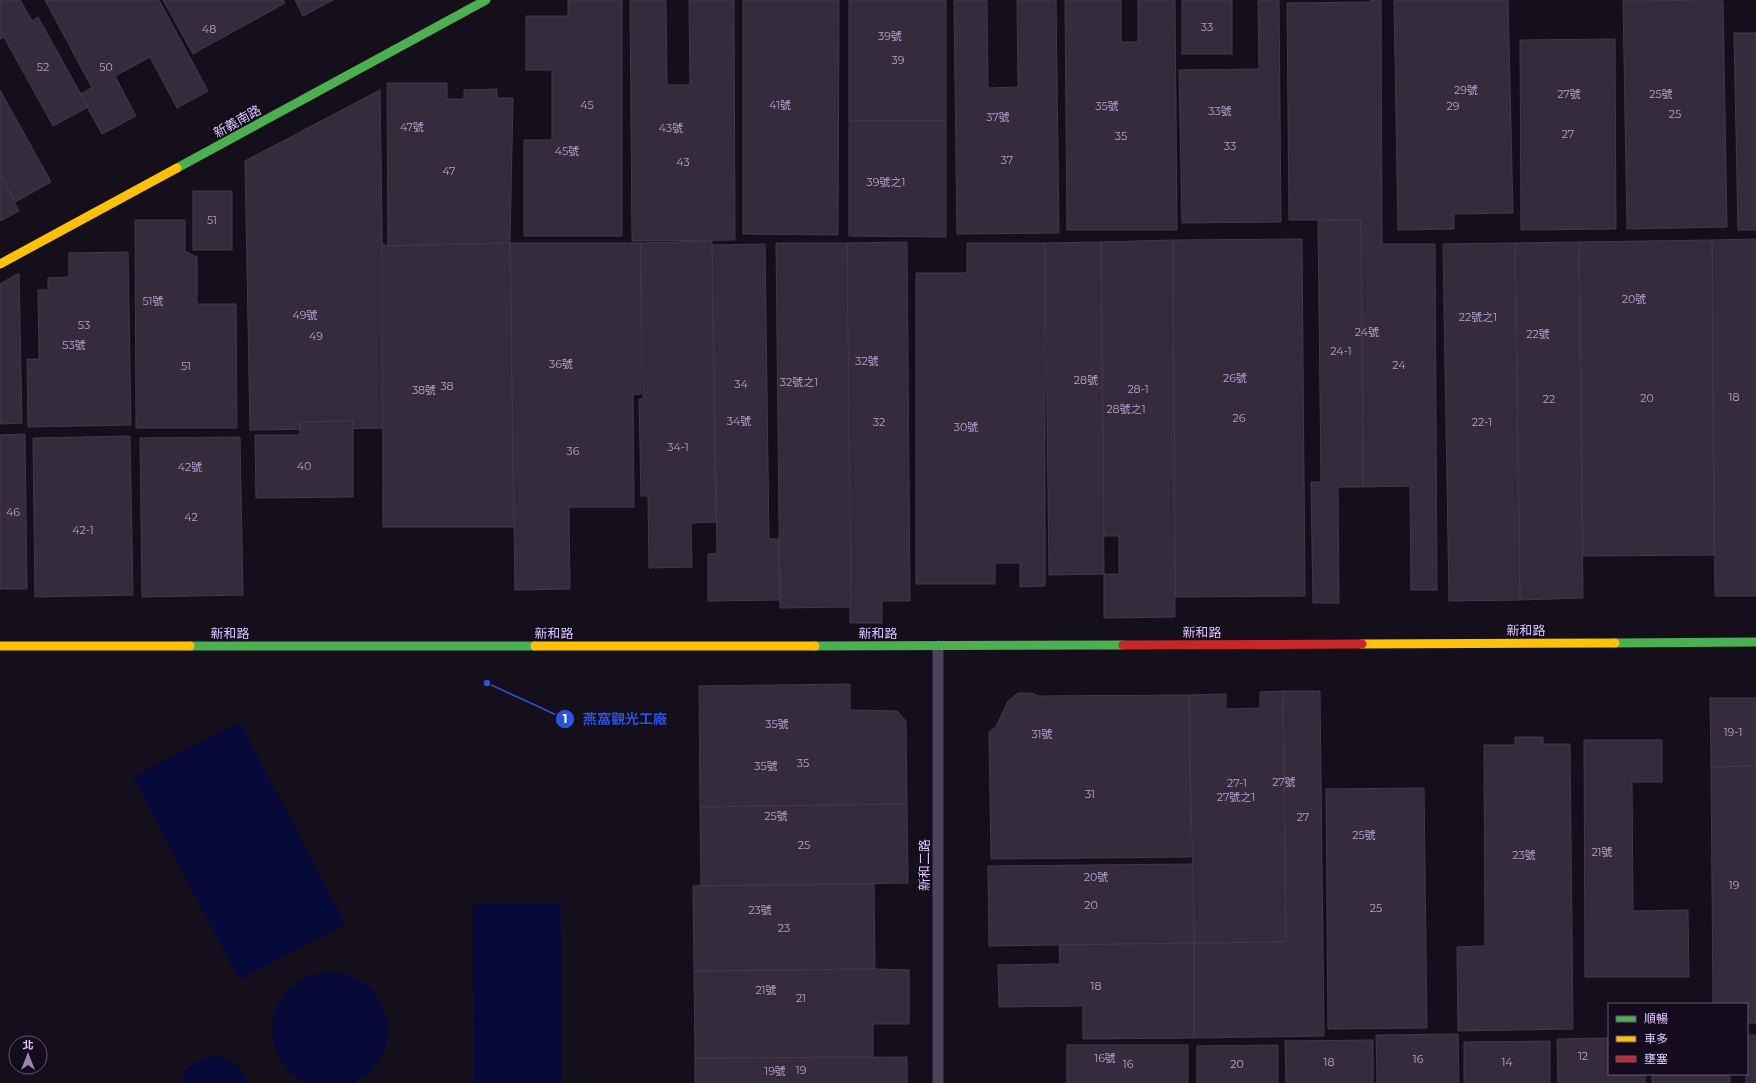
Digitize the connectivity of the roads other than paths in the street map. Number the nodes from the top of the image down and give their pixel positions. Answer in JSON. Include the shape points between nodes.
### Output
{"nodes":[{"id":1,"x":486,"y":0,"type":"edge"},
{"id":2,"x":0,"y":264,"type":"edge"},
{"id":3,"x":1756,"y":642,"type":"edge"},
{"id":4,"x":0,"y":646,"type":"edge"},
{"id":5,"x":938,"y":646,"type":"junction"},
{"id":6,"x":938,"y":1083,"type":"edge"}],
"edges":[{"from":1,"to":2,"type":"street","name":"新義南路"},
{"from":3,"to":5,"type":"street","name":"新和路"},
{"from":4,"to":5,"type":"street","name":"新和路"},
{"from":5,"to":6,"type":"lane","name":"新和二路"}]}
